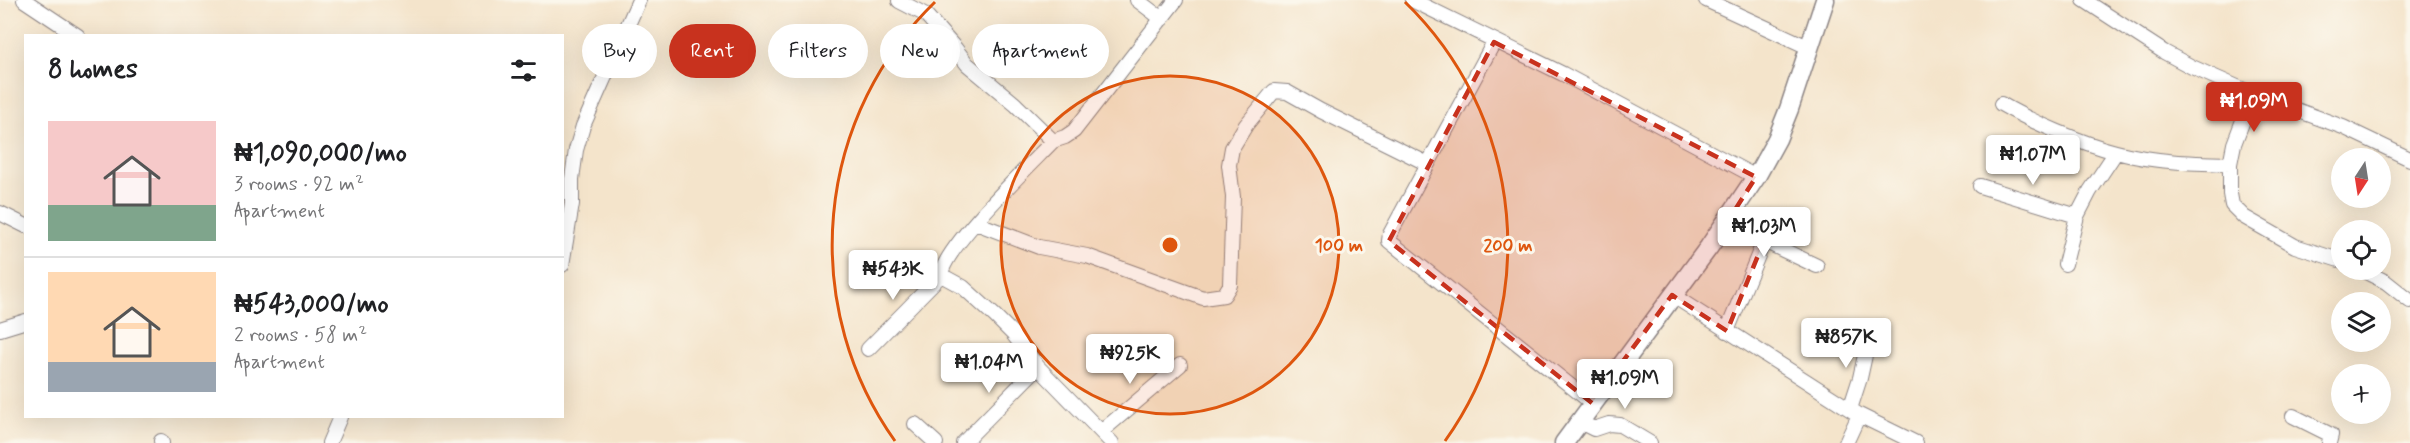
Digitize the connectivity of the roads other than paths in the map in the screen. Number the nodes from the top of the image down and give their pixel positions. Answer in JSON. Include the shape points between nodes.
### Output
{"nodes":[{"id":1,"x":24,"y":0,"type":"edge"},
{"id":2,"x":639,"y":0,"type":"edge"},
{"id":3,"x":898,"y":0,"type":"edge"},
{"id":4,"x":1137,"y":0,"type":"edge"},
{"id":5,"x":1176,"y":0,"type":"edge"},
{"id":6,"x":1412,"y":0,"type":"edge"},
{"id":7,"x":1706,"y":0,"type":"edge"},
{"id":8,"x":1825,"y":0,"type":"edge"},
{"id":9,"x":2084,"y":0,"type":"edge"},
{"id":10,"x":1162,"y":19,"type":"junction"},
{"id":11,"x":75,"y":34,"type":"edge"},
{"id":12,"x":1494,"y":42,"type":"junction"},
{"id":13,"x":1810,"y":48,"type":"junction"},
{"id":14,"x":2253,"y":94,"type":"junction"},
{"id":15,"x":2001,"y":104,"type":"dead end"},
{"id":16,"x":1053,"y":141,"type":"junction"},
{"id":17,"x":2115,"y":152,"type":"junction"},
{"id":18,"x":2410,"y":159,"type":"edge"},
{"id":19,"x":1428,"y":164,"type":"junction"},
{"id":20,"x":2230,"y":164,"type":"junction"},
{"id":21,"x":1756,"y":177,"type":"junction"},
{"id":22,"x":1980,"y":186,"type":"dead end"},
{"id":23,"x":0,"y":213,"type":"edge"},
{"id":24,"x":1731,"y":216,"type":"junction"},
{"id":25,"x":2077,"y":216,"type":"junction"},
{"id":26,"x":976,"y":223,"type":"junction"},
{"id":27,"x":24,"y":225,"type":"edge"},
{"id":28,"x":1764,"y":241,"type":"junction"},
{"id":29,"x":564,"y":253,"type":"edge"},
{"id":30,"x":2331,"y":257,"type":"edge"},
{"id":31,"x":2064,"y":264,"type":"dead end"},
{"id":32,"x":1817,"y":266,"type":"dead end"},
{"id":33,"x":941,"y":275,"type":"junction"},
{"id":34,"x":2382,"y":280,"type":"edge"},
{"id":35,"x":1672,"y":295,"type":"junction"},
{"id":36,"x":2410,"y":301,"type":"edge"},
{"id":37,"x":24,"y":322,"type":"edge"},
{"id":38,"x":0,"y":328,"type":"edge"},
{"id":39,"x":1727,"y":331,"type":"junction"},
{"id":40,"x":1869,"y":337,"type":"dead end"},
{"id":41,"x":868,"y":349,"type":"dead end"},
{"id":42,"x":1180,"y":364,"type":"dead end"},
{"id":43,"x":1038,"y":368,"type":"junction"},
{"id":44,"x":1592,"y":403,"type":"junction"},
{"id":45,"x":1855,"y":412,"type":"junction"},
{"id":46,"x":2293,"y":416,"type":"dead end"},
{"id":47,"x":340,"y":418,"type":"edge"},
{"id":48,"x":1578,"y":421,"type":"junction"},
{"id":49,"x":915,"y":424,"type":"dead end"},
{"id":50,"x":1102,"y":430,"type":"junction"},
{"id":51,"x":329,"y":443,"type":"edge"},
{"id":52,"x":936,"y":443,"type":"edge"},
{"id":53,"x":963,"y":443,"type":"edge"},
{"id":54,"x":1112,"y":443,"type":"edge"},
{"id":55,"x":1564,"y":443,"type":"edge"},
{"id":56,"x":1650,"y":443,"type":"edge"},
{"id":57,"x":1846,"y":443,"type":"edge"},
{"id":58,"x":1916,"y":443,"type":"edge"},
{"id":59,"x":2329,"y":443,"type":"edge"}],
"edges":[{"from":1,"to":11,"type":"street"},
{"from":2,"to":29,"type":"street","via":[[583,126],[576,150]]},
{"from":3,"to":16,"type":"street","via":[[926,15],[967,64]]},
{"from":4,"to":10,"type":"street"},
{"from":5,"to":10,"type":"street"},
{"from":6,"to":12,"type":"street"},
{"from":7,"to":13,"type":"street"},
{"from":8,"to":13,"type":"main road"},
{"from":9,"to":14,"type":"street","via":[[2164,52]]},
{"from":10,"to":16,"type":"street","via":[[1074,131]]},
{"from":12,"to":19,"type":"street"},
{"from":12,"to":21,"type":"street","via":[[1563,74]]},
{"from":13,"to":21,"type":"main road","via":[[1777,138]]},
{"from":14,"to":18,"type":"street","via":[[2343,126]]},
{"from":14,"to":20,"type":"street"},
{"from":15,"to":17,"type":"street"},
{"from":16,"to":26,"type":"street"},
{"from":17,"to":20,"type":"street","via":[[2179,163]]},
{"from":17,"to":25,"type":"street"},
{"from":19,"to":26,"type":"street","via":[[1287,92],[1274,92],[1232,148],[1230,285],[1224,295],[1215,298],[1203,298],[1087,256],[1040,248]]},
{"from":19,"to":44,"type":"street","via":[[1389,241]]},
{"from":20,"to":30,"type":"street","via":[[2232,205],[2244,217],[2295,246]]},
{"from":21,"to":24,"type":"main road"},
{"from":22,"to":25,"type":"street"},
{"from":23,"to":27,"type":"street"},
{"from":24,"to":28,"type":"street"},
{"from":24,"to":35,"type":"main road"},
{"from":25,"to":31,"type":"street"},
{"from":26,"to":33,"type":"street","via":[[948,257]]},
{"from":28,"to":32,"type":"street"},
{"from":28,"to":39,"type":"street"},
{"from":33,"to":41,"type":"street"},
{"from":33,"to":43,"type":"street","via":[[963,287],[995,316]]},
{"from":34,"to":36,"type":"street"},
{"from":35,"to":39,"type":"street"},
{"from":35,"to":44,"type":"main road"},
{"from":37,"to":38,"type":"street"},
{"from":39,"to":45,"type":"street"},
{"from":40,"to":45,"type":"street"},
{"from":42,"to":50,"type":"street"},
{"from":43,"to":50,"type":"street"},
{"from":43,"to":53,"type":"street"},
{"from":44,"to":48,"type":"main road"},
{"from":45,"to":57,"type":"street"},
{"from":45,"to":58,"type":"street"},
{"from":46,"to":59,"type":"street","via":[[2331,435]]},
{"from":47,"to":51,"type":"street"},
{"from":48,"to":55,"type":"main road"},
{"from":48,"to":56,"type":"street","via":[[1594,429],[1620,425]]},
{"from":49,"to":52,"type":"street"},
{"from":50,"to":54,"type":"street"}]}
